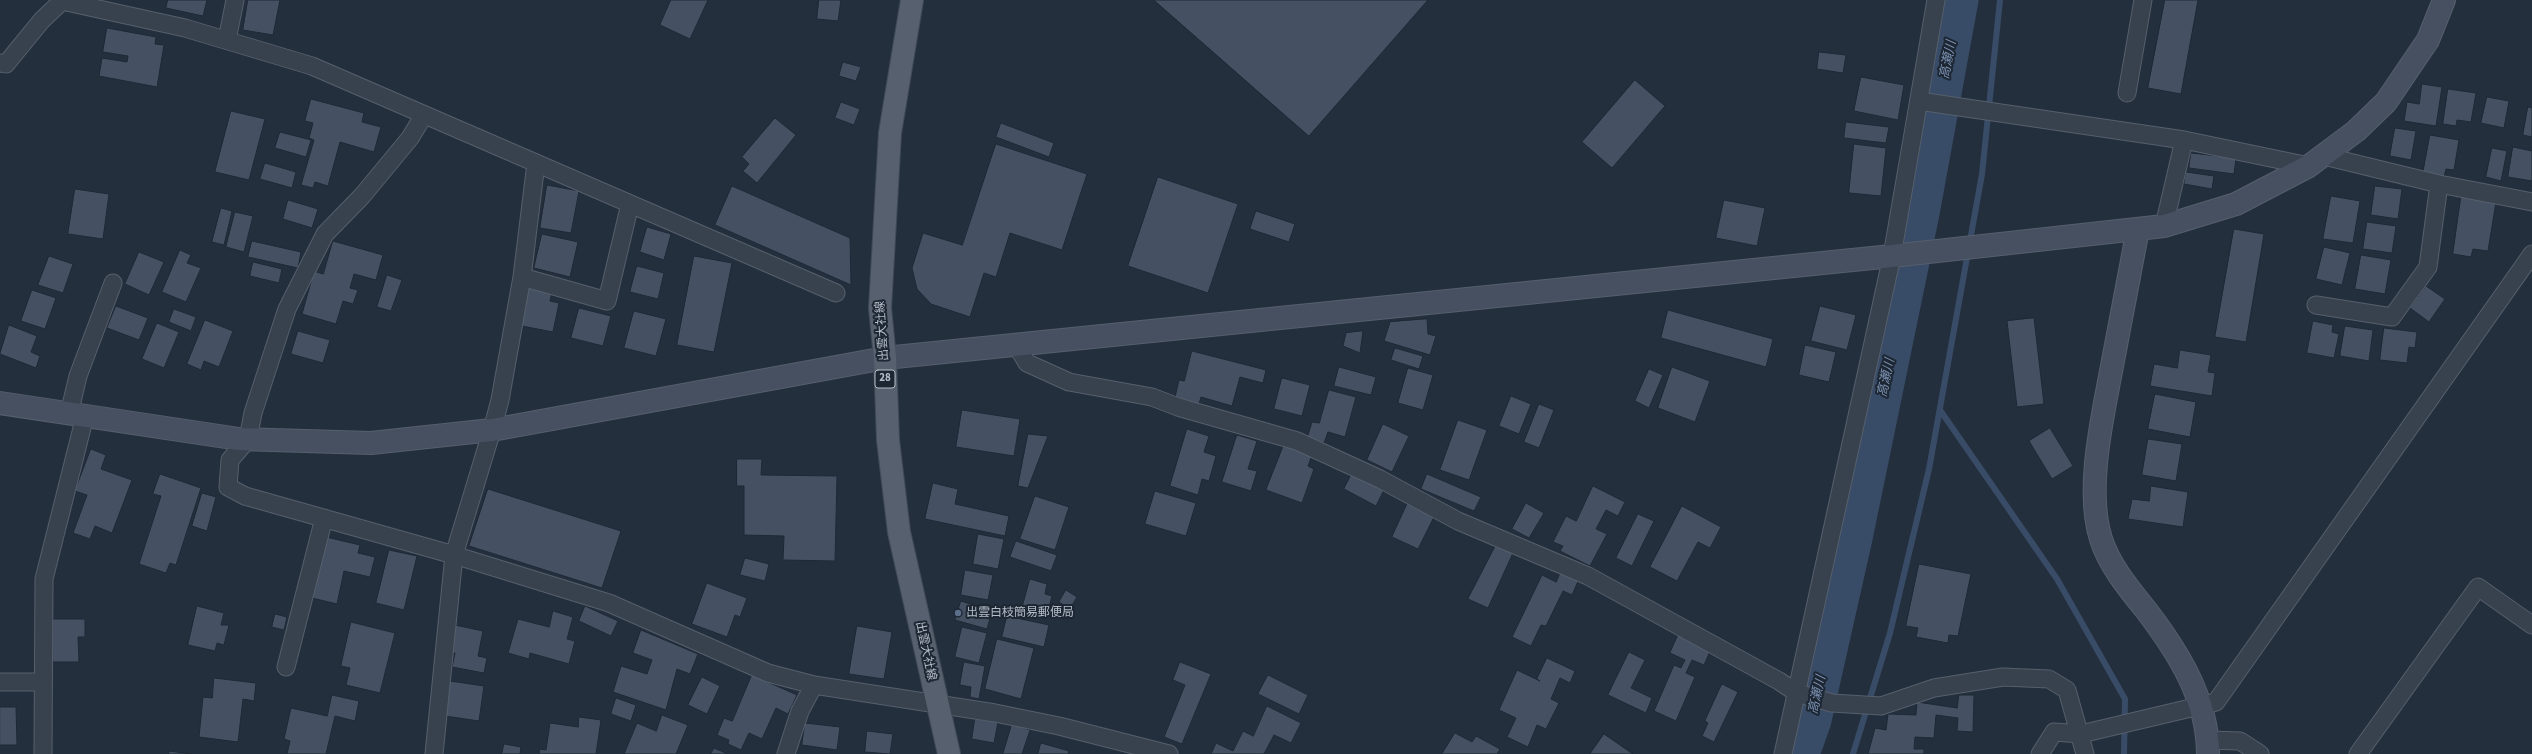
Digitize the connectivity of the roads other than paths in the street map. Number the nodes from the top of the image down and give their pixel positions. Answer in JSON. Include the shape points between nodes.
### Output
{"nodes":[{"id":1,"x":235,"y":0,"type":"edge"},
{"id":2,"x":912,"y":0,"type":"edge"},
{"id":3,"x":1936,"y":0,"type":"edge"},
{"id":4,"x":2143,"y":0,"type":"edge"},
{"id":5,"x":2444,"y":0,"type":"edge"},
{"id":6,"x":227,"y":40,"type":"junction"},
{"id":7,"x":0,"y":63,"type":"edge"},
{"id":8,"x":2128,"y":92,"type":"dead end"},
{"id":9,"x":1919,"y":101,"type":"junction"},
{"id":10,"x":424,"y":114,"type":"junction"},
{"id":11,"x":2184,"y":140,"type":"junction"},
{"id":12,"x":2317,"y":161,"type":"junction"},
{"id":13,"x":536,"y":163,"type":"junction"},
{"id":14,"x":2439,"y":184,"type":"junction"},
{"id":15,"x":2532,"y":202,"type":"edge"},
{"id":16,"x":630,"y":204,"type":"junction"},
{"id":17,"x":2164,"y":226,"type":"junction"},
{"id":18,"x":2138,"y":229,"type":"junction"},
{"id":19,"x":2532,"y":254,"type":"edge"},
{"id":20,"x":1892,"y":256,"type":"junction"},
{"id":21,"x":522,"y":277,"type":"junction"},
{"id":22,"x":113,"y":283,"type":"dead end"},
{"id":23,"x":836,"y":293,"type":"dead end"},
{"id":24,"x":2316,"y":305,"type":"dead end"},
{"id":25,"x":1017,"y":346,"type":"junction"},
{"id":26,"x":885,"y":358,"type":"junction"},
{"id":27,"x":0,"y":402,"type":"edge"},
{"id":28,"x":77,"y":415,"type":"junction"},
{"id":29,"x":492,"y":430,"type":"junction"},
{"id":30,"x":248,"y":439,"type":"junction"},
{"id":31,"x":324,"y":518,"type":"junction"},
{"id":32,"x":454,"y":556,"type":"junction"},
{"id":33,"x":2532,"y":625,"type":"edge"},
{"id":34,"x":286,"y":667,"type":"dead end"},
{"id":35,"x":0,"y":682,"type":"edge"},
{"id":36,"x":42,"y":682,"type":"junction"},
{"id":37,"x":814,"y":685,"type":"junction"},
{"id":38,"x":1797,"y":694,"type":"junction"},
{"id":39,"x":936,"y":703,"type":"junction"},
{"id":40,"x":2200,"y":704,"type":"junction"},
{"id":41,"x":2081,"y":734,"type":"junction"},
{"id":42,"x":2208,"y":747,"type":"edge"},
{"id":43,"x":43,"y":754,"type":"edge"},
{"id":44,"x":434,"y":754,"type":"edge"},
{"id":45,"x":786,"y":754,"type":"edge"},
{"id":46,"x":949,"y":754,"type":"edge"},
{"id":47,"x":1169,"y":754,"type":"edge"},
{"id":48,"x":1783,"y":754,"type":"edge"},
{"id":49,"x":2040,"y":754,"type":"edge"},
{"id":50,"x":2085,"y":754,"type":"edge"},
{"id":51,"x":2260,"y":754,"type":"edge"},
{"id":52,"x":2358,"y":754,"type":"edge"}],
"edges":[{"from":1,"to":6,"type":"street"},
{"from":2,"to":26,"type":"main road","name":"出雲大社線","number":"28","via":[[890,133],[880,308]]},
{"from":3,"to":9,"type":"street"},
{"from":4,"to":8,"type":"street"},
{"from":5,"to":12,"type":"street","via":[[2428,40],[2386,102],[2356,131]]},
{"from":6,"to":7,"type":"street","via":[[185,28],[62,1],[42,20],[6,64]]},
{"from":6,"to":10,"type":"street","via":[[312,66]]},
{"from":9,"to":11,"type":"street"},
{"from":9,"to":20,"type":"street"},
{"from":10,"to":13,"type":"street"},
{"from":10,"to":30,"type":"street","via":[[410,138],[362,196],[325,234],[287,309],[253,413]]},
{"from":11,"to":12,"type":"street"},
{"from":11,"to":17,"type":"street"},
{"from":12,"to":14,"type":"street"},
{"from":12,"to":17,"type":"street","via":[[2236,204]]},
{"from":13,"to":16,"type":"street"},
{"from":13,"to":21,"type":"street"},
{"from":14,"to":15,"type":"street"},
{"from":14,"to":24,"type":"street","via":[[2428,267],[2392,317]]},
{"from":16,"to":21,"type":"street","via":[[607,301]]},
{"from":16,"to":23,"type":"street"},
{"from":17,"to":18,"type":"street"},
{"from":18,"to":20,"type":"street"},
{"from":18,"to":40,"type":"street","via":[[2099,438],[2096,519],[2101,540],[2124,583],[2169,640]]},
{"from":19,"to":40,"type":"street","via":[[2216,702]]},
{"from":20,"to":25,"type":"street"},
{"from":20,"to":38,"type":"street"},
{"from":21,"to":29,"type":"street"},
{"from":22,"to":28,"type":"street","via":[[78,376]]},
{"from":25,"to":26,"type":"street"},
{"from":25,"to":38,"type":"street","via":[[1027,363],[1069,382],[1152,397],[1178,408],[1297,441],[1380,478],[1458,521],[1588,576],[1779,681]]},
{"from":26,"to":29,"type":"street"},
{"from":26,"to":39,"type":"main road","name":"出雲大社線","number":"28","via":[[888,440],[899,532]]},
{"from":27,"to":28,"type":"street"},
{"from":28,"to":30,"type":"street"},
{"from":28,"to":36,"type":"street","via":[[44,578]]},
{"from":29,"to":30,"type":"street","via":[[371,443]]},
{"from":29,"to":32,"type":"street"},
{"from":30,"to":31,"type":"street","via":[[230,460],[228,487],[245,496]]},
{"from":31,"to":32,"type":"street"},
{"from":31,"to":34,"type":"street"},
{"from":32,"to":37,"type":"street","via":[[609,603],[768,673]]},
{"from":32,"to":44,"type":"street"},
{"from":33,"to":52,"type":"street","via":[[2478,587]]},
{"from":35,"to":36,"type":"street"},
{"from":36,"to":43,"type":"street"},
{"from":37,"to":39,"type":"street"},
{"from":37,"to":45,"type":"street","via":[[800,711]]},
{"from":38,"to":41,"type":"street","via":[[1832,703],[1881,706],[1934,688],[2003,677],[2049,679],[2067,690]]},
{"from":38,"to":48,"type":"street"},
{"from":39,"to":46,"type":"main road","name":"出雲大社線","number":"28"},
{"from":39,"to":47,"type":"street","via":[[1059,726]]},
{"from":40,"to":41,"type":"street"},
{"from":40,"to":42,"type":"street"},
{"from":41,"to":49,"type":"street","via":[[2054,732]]},
{"from":41,"to":50,"type":"street"},
{"from":42,"to":51,"type":"street","via":[[2240,741]]}]}
